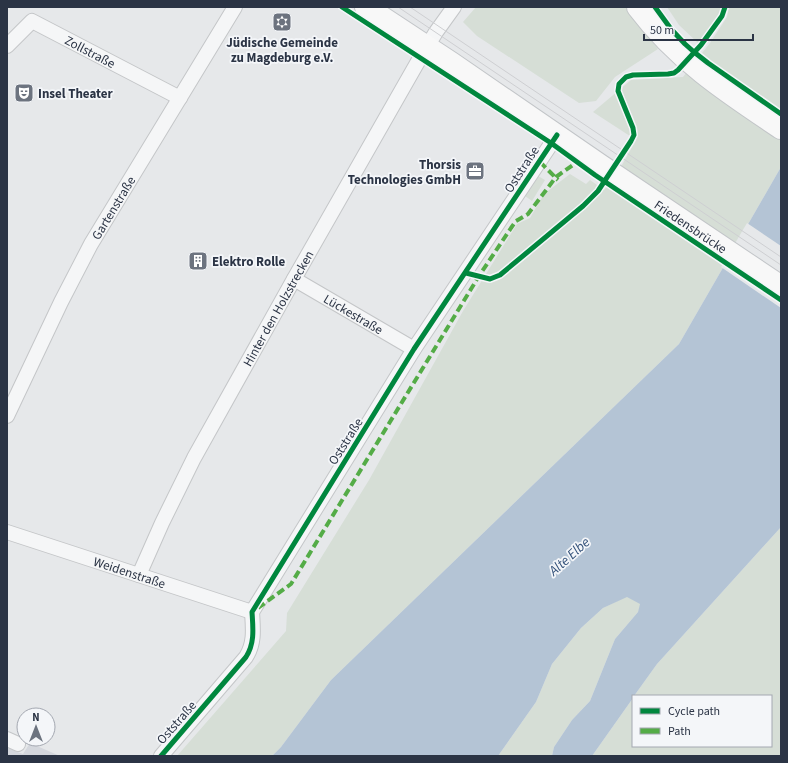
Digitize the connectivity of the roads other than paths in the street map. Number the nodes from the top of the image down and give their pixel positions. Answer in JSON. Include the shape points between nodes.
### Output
{"nodes":[{"id":1,"x":235,"y":7,"type":"edge"},
{"id":2,"x":366,"y":7,"type":"edge"},
{"id":3,"x":454,"y":7,"type":"edge"},
{"id":4,"x":638,"y":7,"type":"edge"},
{"id":5,"x":7,"y":46,"type":"edge"},
{"id":6,"x":427,"y":47,"type":"junction"},
{"id":7,"x":180,"y":98,"type":"junction"},
{"id":8,"x":781,"y":128,"type":"edge"},
{"id":9,"x":557,"y":135,"type":"junction"},
{"id":10,"x":294,"y":279,"type":"junction"},
{"id":11,"x":781,"y":287,"type":"edge"},
{"id":12,"x":414,"y":349,"type":"junction"},
{"id":13,"x":7,"y":416,"type":"edge"},
{"id":14,"x":7,"y":532,"type":"edge"},
{"id":15,"x":139,"y":575,"type":"junction"},
{"id":16,"x":252,"y":612,"type":"junction"},
{"id":17,"x":161,"y":756,"type":"edge"}],
"edges":[{"from":1,"to":7,"type":"street","name":"Gartenstraße"},
{"from":2,"to":6,"type":"main road","name":"Friedensbrücke"},
{"from":3,"to":6,"type":"street","name":"Hinter den Holzstrecken"},
{"from":4,"to":8,"type":"main road","via":[[677,52],[726,91]]},
{"from":5,"to":7,"type":"street","name":"Zollstraße","via":[[32,21]]},
{"from":6,"to":9,"type":"main road","name":"Friedensbrücke"},
{"from":6,"to":10,"type":"street","name":"Hinter den Holzstrecken"},
{"from":7,"to":13,"type":"street","name":"Gartenstraße","via":[[91,244]]},
{"from":9,"to":11,"type":"main road","name":"Friedensbrücke"},
{"from":9,"to":12,"type":"street","name":"Oststraße"},
{"from":10,"to":12,"type":"street","name":"Lückestraße"},
{"from":10,"to":15,"type":"street","name":"Hinter den Holzstrecken","via":[[186,473]]},
{"from":12,"to":16,"type":"street","name":"Oststraße"},
{"from":14,"to":15,"type":"street","name":"Weidenstraße"},
{"from":15,"to":16,"type":"street","name":"Weidenstraße"},
{"from":16,"to":17,"type":"street","name":"Oststraße","via":[[253,639],[248,654]]}]}
